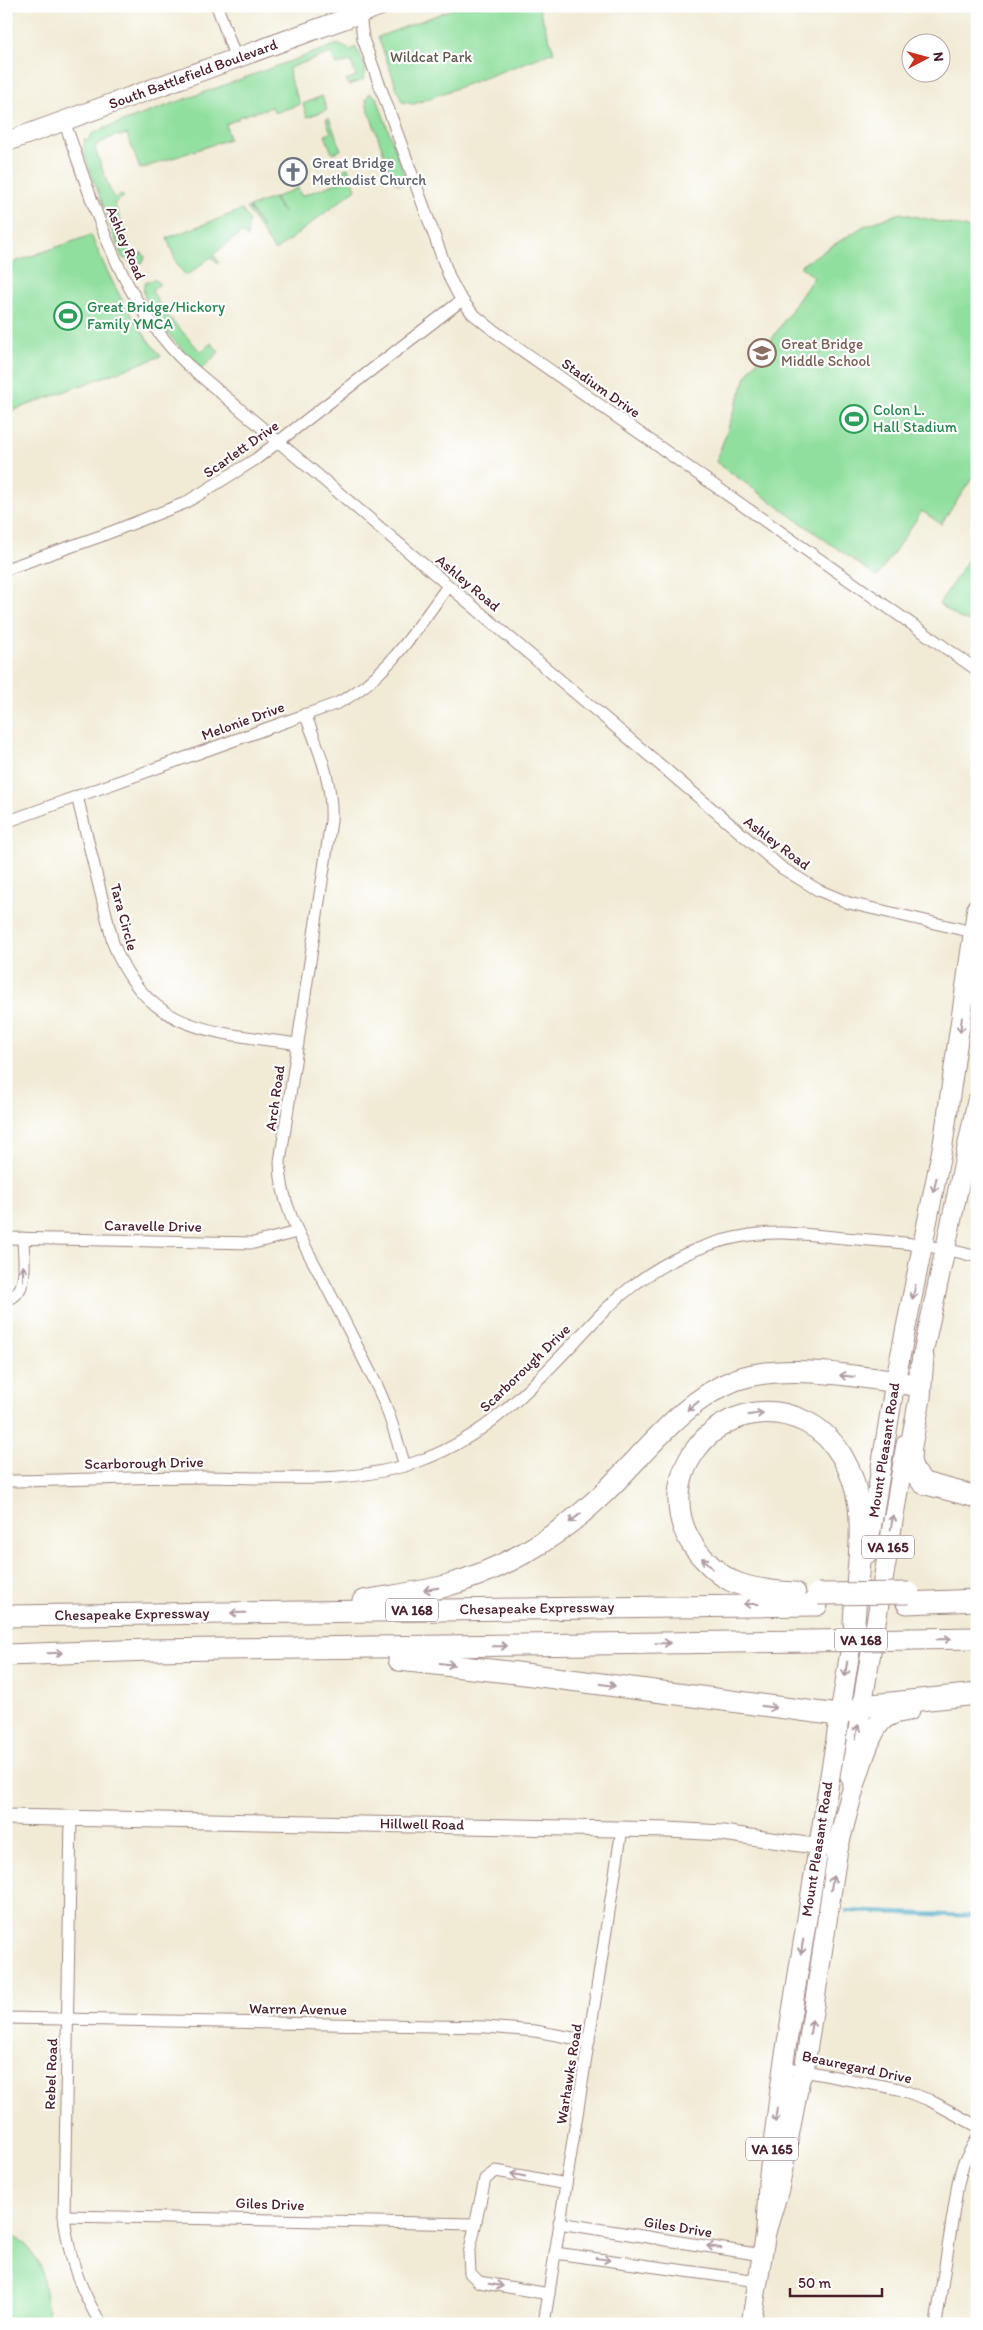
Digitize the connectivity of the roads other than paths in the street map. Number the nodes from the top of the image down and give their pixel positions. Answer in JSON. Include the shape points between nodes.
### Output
{"nodes":[{"id":1,"x":217,"y":6,"type":"edge"},
{"id":2,"x":380,"y":6,"type":"edge"},
{"id":3,"x":360,"y":14,"type":"junction"},
{"id":4,"x":236,"y":59,"type":"junction"},
{"id":5,"x":64,"y":121,"type":"junction"},
{"id":6,"x":6,"y":142,"type":"edge"},
{"id":7,"x":462,"y":300,"type":"junction"},
{"id":8,"x":278,"y":442,"type":"junction"},
{"id":9,"x":6,"y":569,"type":"edge"},
{"id":10,"x":448,"y":586,"type":"junction"},
{"id":11,"x":977,"y":670,"type":"edge"},
{"id":12,"x":306,"y":714,"type":"junction"},
{"id":13,"x":77,"y":796,"type":"junction"},
{"id":14,"x":6,"y":822,"type":"edge"},
{"id":15,"x":977,"y":907,"type":"edge"},
{"id":16,"x":974,"y":933,"type":"edge"},
{"id":17,"x":298,"y":1044,"type":"junction"},
{"id":18,"x":977,"y":1101,"type":"edge"},
{"id":19,"x":297,"y":1232,"type":"junction"},
{"id":20,"x":6,"y":1238,"type":"edge"},
{"id":21,"x":23,"y":1238,"type":"junction"},
{"id":22,"x":924,"y":1244,"type":"junction"},
{"id":23,"x":945,"y":1248,"type":"junction"},
{"id":24,"x":977,"y":1258,"type":"edge"},
{"id":25,"x":6,"y":1300,"type":"edge"},
{"id":26,"x":923,"y":1357,"type":"junction"},
{"id":27,"x":905,"y":1384,"type":"junction"},
{"id":28,"x":405,"y":1466,"type":"junction"},
{"id":29,"x":6,"y":1481,"type":"edge"},
{"id":30,"x":977,"y":1497,"type":"edge"},
{"id":31,"x":977,"y":1596,"type":"edge"},
{"id":32,"x":908,"y":1598,"type":"junction"},
{"id":33,"x":817,"y":1599,"type":"junction"},
{"id":34,"x":977,"y":1600,"type":"edge"},
{"id":35,"x":276,"y":1612,"type":"junction"},
{"id":36,"x":6,"y":1616,"type":"edge"},
{"id":37,"x":854,"y":1623,"type":"junction"},
{"id":38,"x":977,"y":1638,"type":"edge"},
{"id":39,"x":242,"y":1650,"type":"junction"},
{"id":40,"x":6,"y":1654,"type":"edge"},
{"id":41,"x":977,"y":1694,"type":"edge"},
{"id":42,"x":977,"y":1700,"type":"edge"},
{"id":43,"x":861,"y":1708,"type":"junction"},
{"id":44,"x":838,"y":1715,"type":"junction"},
{"id":45,"x":6,"y":1817,"type":"edge"},
{"id":46,"x":71,"y":1818,"type":"junction"},
{"id":47,"x":622,"y":1829,"type":"junction"},
{"id":48,"x":828,"y":1848,"type":"junction"},
{"id":49,"x":6,"y":2018,"type":"edge"},
{"id":50,"x":68,"y":2020,"type":"junction"},
{"id":51,"x":589,"y":2041,"type":"junction"},
{"id":52,"x":783,"y":2067,"type":"junction"},
{"id":53,"x":804,"y":2071,"type":"junction"},
{"id":54,"x":977,"y":2126,"type":"edge"},
{"id":55,"x":977,"y":2138,"type":"edge"},
{"id":56,"x":566,"y":2184,"type":"junction"},
{"id":57,"x":64,"y":2216,"type":"junction"},
{"id":58,"x":559,"y":2223,"type":"junction"},
{"id":59,"x":474,"y":2224,"type":"junction"},
{"id":60,"x":766,"y":2232,"type":"junction"},
{"id":61,"x":555,"y":2253,"type":"junction"},
{"id":62,"x":762,"y":2255,"type":"junction"},
{"id":63,"x":758,"y":2281,"type":"junction"},
{"id":64,"x":548,"y":2294,"type":"junction"},
{"id":65,"x":101,"y":2324,"type":"edge"},
{"id":66,"x":544,"y":2324,"type":"edge"},
{"id":67,"x":751,"y":2324,"type":"edge"},
{"id":68,"x":936,"y":2324,"type":"edge"}],
"edges":[{"from":1,"to":4,"type":"street"},
{"from":2,"to":3,"type":"main road","name":"South Battlefield Boulevard"},
{"from":3,"to":4,"type":"main road","name":"South Battlefield Boulevard"},
{"from":3,"to":7,"type":"street","name":"Stadium Drive","via":[[363,39],[432,234]]},
{"from":4,"to":5,"type":"main road","name":"South Battlefield Boulevard"},
{"from":5,"to":6,"type":"main road","name":"South Battlefield Boulevard"},
{"from":5,"to":8,"type":"street","name":"Ashley Road","via":[[111,250],[132,295],[153,327],[189,366]]},
{"from":7,"to":8,"type":"street","name":"Scarlett Drive"},
{"from":7,"to":11,"type":"street","name":"Stadium Drive","via":[[493,330]]},
{"from":8,"to":9,"type":"street","name":"Scarlett Drive","via":[[185,503]]},
{"from":8,"to":10,"type":"street","name":"Ashley Road"},
{"from":10,"to":12,"type":"street","name":"Melonie Drive","via":[[374,679],[354,694]]},
{"from":10,"to":16,"type":"street","name":"Ashley Road","via":[[798,879],[849,903]]},
{"from":12,"to":13,"type":"street","name":"Melonie Drive"},
{"from":12,"to":17,"type":"street","name":"Arch Road","via":[[328,777],[332,801]]},
{"from":13,"to":14,"type":"street","name":"Melonie Drive"},
{"from":13,"to":17,"type":"street","name":"Tara Circle","via":[[113,944],[136,986],[159,1008],[197,1028]]},
{"from":15,"to":16,"type":"main road","name":"Mount Pleasant Road","number":"VA 165"},
{"from":16,"to":22,"type":"main road","name":"Mount Pleasant Road","number":"VA 165","one_way":true,"via":[[943,1144]]},
{"from":17,"to":19,"type":"street","name":"Arch Road","via":[[280,1175],[284,1199]]},
{"from":18,"to":23,"type":"main road","name":"Mount Pleasant Road","number":"VA 165"},
{"from":19,"to":21,"type":"street","name":"Caravelle Drive","via":[[254,1243]]},
{"from":19,"to":28,"type":"street","name":"Arch Road","via":[[376,1382]]},
{"from":20,"to":21,"type":"street","name":"Caravelle Drive"},
{"from":25,"to":21,"type":"street","one_way":true,"via":[[20,1292],[23,1283]]},
{"from":22,"to":23,"type":"street","name":"Scarborough Drive"},
{"from":22,"to":27,"type":"main road","name":"Mount Pleasant Road","number":"VA 165","one_way":true},
{"from":22,"to":28,"type":"street","name":"Scarborough Drive","via":[[782,1233],[728,1240],[685,1254],[664,1264],[623,1293],[512,1406],[483,1429],[437,1454]]},
{"from":23,"to":24,"type":"street","name":"Scarborough Drive"},
{"from":23,"to":26,"type":"main road","name":"Mount Pleasant Road","number":"VA 165"},
{"from":26,"to":27,"type":"main road","name":"Mount Pleasant Road","number":"VA 165"},
{"from":26,"to":30,"type":"highway","via":[[920,1398],[911,1446],[913,1470],[924,1483]]},
{"from":27,"to":35,"type":"highway","one_way":true,"via":[[793,1371],[765,1372],[735,1380],[683,1414],[602,1495],[561,1529],[501,1564],[444,1586],[361,1602]]},
{"from":27,"to":37,"type":"main road","name":"Mount Pleasant Road","number":"VA 165"},
{"from":43,"to":27,"type":"main road","name":"Mount Pleasant Road","number":"VA 165","one_way":true},
{"from":28,"to":29,"type":"street","name":"Scarborough Drive","via":[[349,1476]]},
{"from":31,"to":32,"type":"highway"},
{"from":32,"to":33,"type":"highway","name":"Chesapeake Expressway","number":"VA 168"},
{"from":32,"to":34,"type":"highway","name":"Chesapeake Expressway","number":"VA 168"},
{"from":33,"to":35,"type":"highway","name":"Chesapeake Expressway","number":"VA 168","one_way":true},
{"from":33,"to":37,"type":"highway","one_way":true,"via":[[740,1584],[720,1575],[691,1544],[679,1507],[679,1488],[694,1450],[720,1426],[757,1413],[784,1414],[812,1425],[835,1444],[850,1474],[858,1506]]},
{"from":35,"to":36,"type":"highway","name":"Chesapeake Expressway","number":"VA 168","one_way":true},
{"from":37,"to":44,"type":"main road","name":"Mount Pleasant Road","number":"VA 165","one_way":true},
{"from":39,"to":38,"type":"highway","number":"VA 168","one_way":true,"bridge":true},
{"from":40,"to":39,"type":"highway","number":"VA 168","one_way":true},
{"from":39,"to":44,"type":"highway","one_way":true,"via":[[336,1658],[416,1660]]},
{"from":41,"to":43,"type":"highway"},
{"from":42,"to":48,"type":"highway","via":[[897,1712],[880,1722]]},
{"from":43,"to":44,"type":"highway"},
{"from":48,"to":43,"type":"main road","name":"Mount Pleasant Road","number":"VA 165","one_way":true},
{"from":44,"to":48,"type":"main road","name":"Mount Pleasant Road","number":"VA 165"},
{"from":45,"to":46,"type":"street","name":"Hillwell Road"},
{"from":46,"to":47,"type":"street","name":"Hillwell Road"},
{"from":46,"to":50,"type":"street","name":"Rebel Road"},
{"from":47,"to":48,"type":"street","name":"Hillwell Road","via":[[723,1833]]},
{"from":47,"to":51,"type":"street","name":"Warhawks Road"},
{"from":48,"to":52,"type":"main road","name":"Mount Pleasant Road","number":"VA 165","one_way":true},
{"from":53,"to":48,"type":"main road","name":"Mount Pleasant Road","number":"VA 165","one_way":true},
{"from":49,"to":50,"type":"street","name":"Warren Avenue"},
{"from":50,"to":51,"type":"street","name":"Warren Avenue","via":[[486,2027],[535,2031]]},
{"from":50,"to":57,"type":"street","name":"Rebel Road"},
{"from":51,"to":56,"type":"street","name":"Warhawks Road"},
{"from":52,"to":53,"type":"street","name":"Beauregard Drive"},
{"from":52,"to":60,"type":"main road","name":"Mount Pleasant Road","number":"VA 165","one_way":true,"via":[[768,2182]]},
{"from":53,"to":54,"type":"street","name":"Beauregard Drive","via":[[899,2090],[929,2100]]},
{"from":53,"to":60,"type":"main road","name":"Mount Pleasant Road","number":"VA 165","via":[[779,2189]]},
{"from":55,"to":68,"type":"street","via":[[963,2164],[958,2183]]},
{"from":56,"to":58,"type":"street","name":"Warhawks Road"},
{"from":56,"to":59,"type":"street","one_way":true,"via":[[496,2171],[485,2179]]},
{"from":57,"to":59,"type":"street","name":"Giles Drive"},
{"from":57,"to":65,"type":"street","name":"Rebel Road","via":[[76,2275]]},
{"from":58,"to":61,"type":"street","name":"Warhawks Road"},
{"from":62,"to":58,"type":"street","name":"Giles Drive","one_way":true},
{"from":59,"to":64,"type":"street","one_way":true,"via":[[468,2264],[474,2278],[480,2282]]},
{"from":60,"to":62,"type":"main road","name":"Mount Pleasant Road","number":"VA 165"},
{"from":61,"to":63,"type":"street","one_way":true},
{"from":61,"to":64,"type":"street","name":"Warhawks Road"},
{"from":62,"to":63,"type":"main road","name":"Mount Pleasant Road","number":"VA 165"},
{"from":63,"to":67,"type":"main road","name":"Mount Pleasant Road","number":"VA 165"},
{"from":64,"to":66,"type":"street","name":"Warhawks Road"}]}
